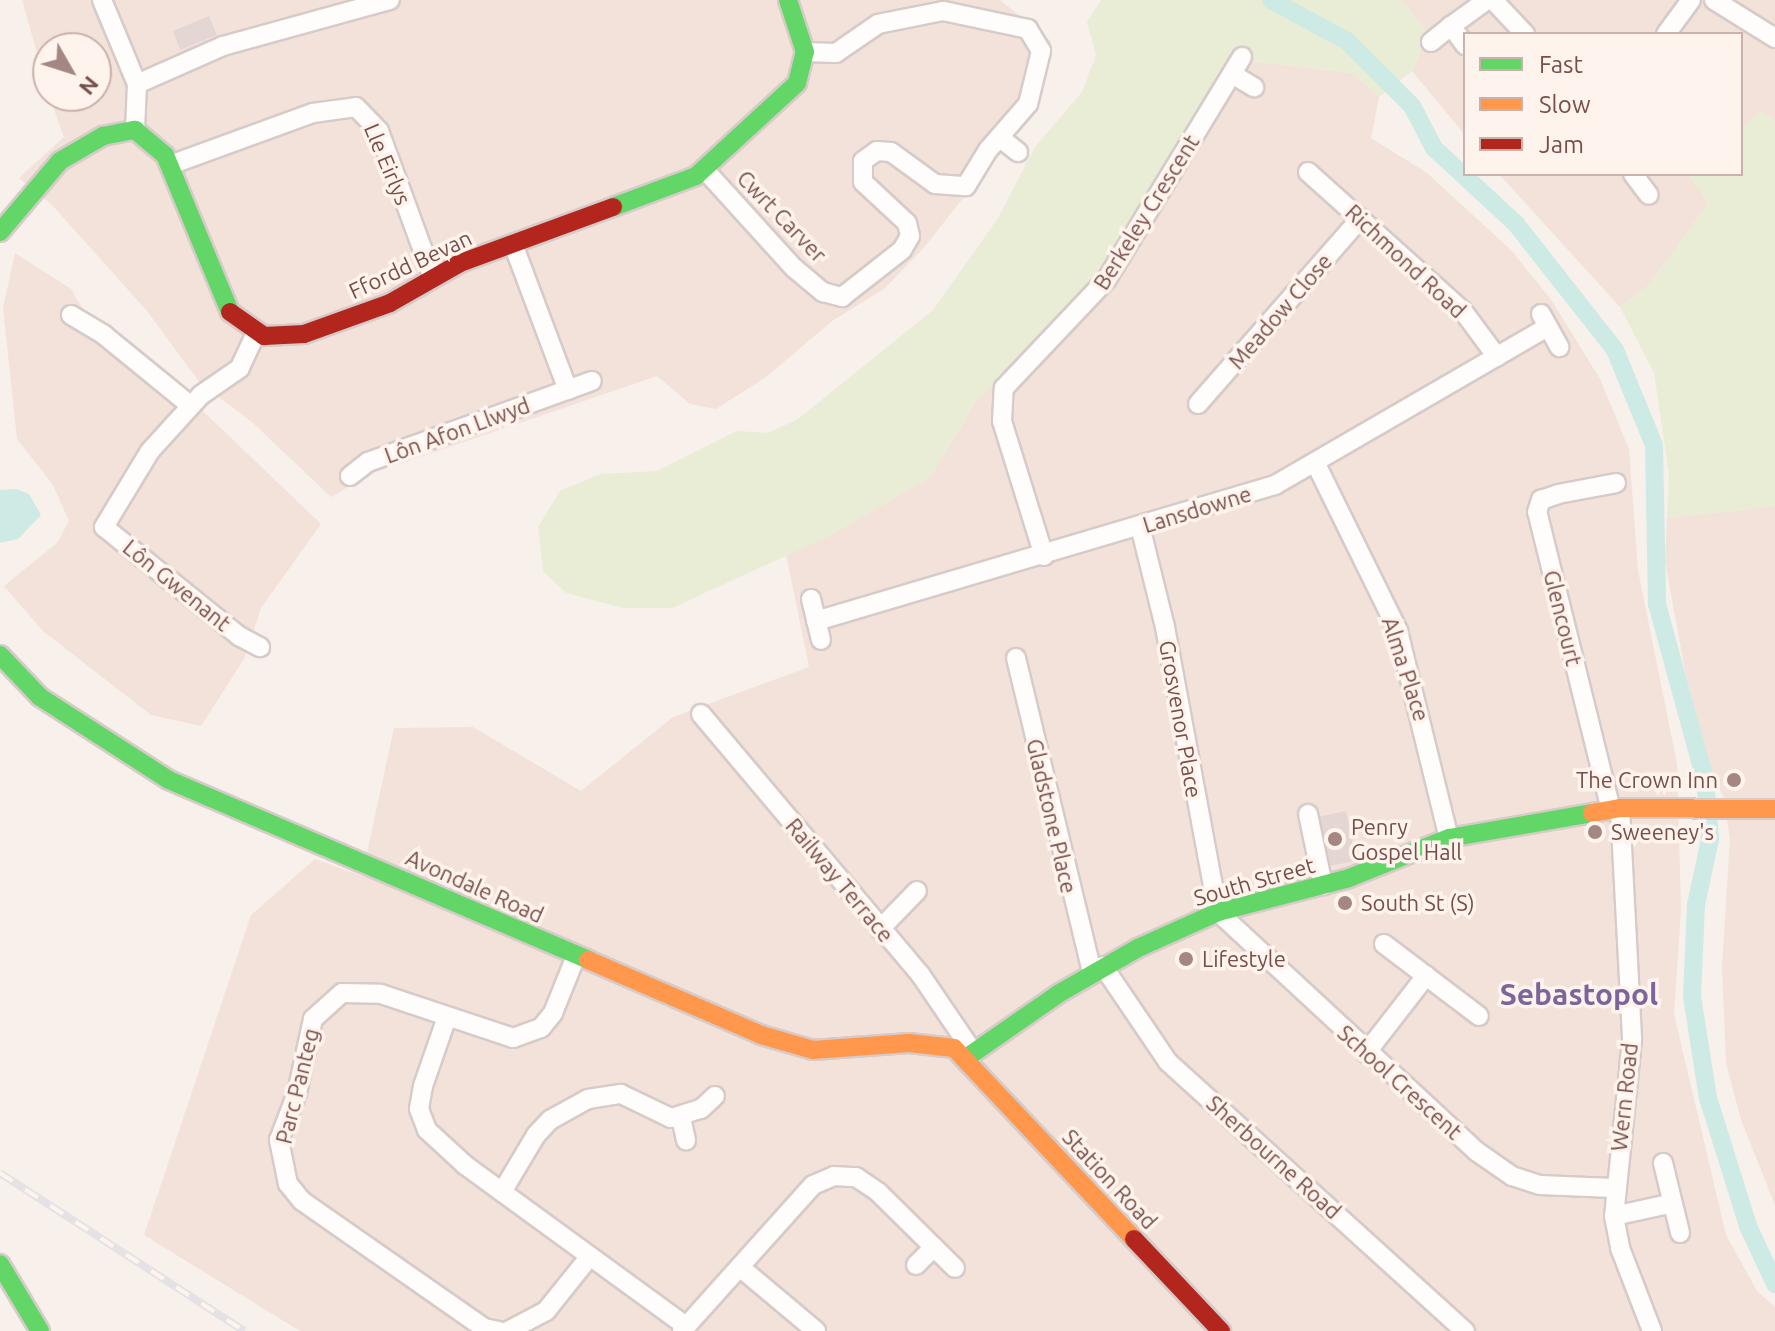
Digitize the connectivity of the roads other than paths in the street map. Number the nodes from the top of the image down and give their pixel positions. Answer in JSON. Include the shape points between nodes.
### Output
{"nodes":[{"id":1,"x":102,"y":0,"type":"edge"},
{"id":2,"x":390,"y":0,"type":"edge"},
{"id":3,"x":788,"y":0,"type":"edge"},
{"id":4,"x":1487,"y":0,"type":"edge"},
{"id":5,"x":1493,"y":0,"type":"edge"},
{"id":6,"x":1691,"y":0,"type":"edge"},
{"id":7,"x":1714,"y":0,"type":"edge"},
{"id":8,"x":1451,"y":26,"type":"junction"},
{"id":9,"x":1523,"y":32,"type":"edge"},
{"id":10,"x":1667,"y":32,"type":"edge"},
{"id":11,"x":1775,"y":38,"type":"edge"},
{"id":12,"x":1431,"y":42,"type":"dead end"},
{"id":13,"x":1463,"y":42,"type":"edge"},
{"id":14,"x":805,"y":52,"type":"junction"},
{"id":15,"x":1242,"y":57,"type":"dead end"},
{"id":16,"x":1232,"y":74,"type":"junction"},
{"id":17,"x":137,"y":84,"type":"junction"},
{"id":18,"x":1254,"y":87,"type":"dead end"},
{"id":19,"x":135,"y":130,"type":"junction"},
{"id":20,"x":1000,"y":138,"type":"junction"},
{"id":21,"x":1018,"y":152,"type":"dead end"},
{"id":22,"x":170,"y":165,"type":"junction"},
{"id":23,"x":705,"y":170,"type":"junction"},
{"id":24,"x":1308,"y":172,"type":"dead end"},
{"id":25,"x":1635,"y":176,"type":"edge"},
{"id":26,"x":1649,"y":195,"type":"dead end"},
{"id":27,"x":1361,"y":218,"type":"junction"},
{"id":28,"x":0,"y":232,"type":"edge"},
{"id":29,"x":513,"y":244,"type":"junction"},
{"id":30,"x":432,"y":275,"type":"junction"},
{"id":31,"x":71,"y":315,"type":"dead end"},
{"id":32,"x":256,"y":333,"type":"junction"},
{"id":33,"x":1559,"y":347,"type":"dead end"},
{"id":34,"x":1497,"y":357,"type":"junction"},
{"id":35,"x":592,"y":381,"type":"dead end"},
{"id":36,"x":568,"y":390,"type":"junction"},
{"id":37,"x":1198,"y":404,"type":"dead end"},
{"id":38,"x":191,"y":406,"type":"junction"},
{"id":39,"x":1316,"y":464,"type":"junction"},
{"id":40,"x":350,"y":476,"type":"dead end"},
{"id":41,"x":1616,"y":483,"type":"dead end"},
{"id":42,"x":1140,"y":526,"type":"junction"},
{"id":43,"x":1044,"y":556,"type":"junction"},
{"id":44,"x":811,"y":599,"type":"dead end"},
{"id":45,"x":260,"y":647,"type":"dead end"},
{"id":46,"x":0,"y":655,"type":"edge"},
{"id":47,"x":1016,"y":658,"type":"dead end"},
{"id":48,"x":701,"y":714,"type":"dead end"},
{"id":49,"x":1615,"y":809,"type":"junction"},
{"id":50,"x":1775,"y":809,"type":"edge"},
{"id":51,"x":1308,"y":814,"type":"dead end"},
{"id":52,"x":1449,"y":838,"type":"junction"},
{"id":53,"x":1323,"y":885,"type":"junction"},
{"id":54,"x":917,"y":891,"type":"dead end"},
{"id":55,"x":1218,"y":912,"type":"junction"},
{"id":56,"x":880,"y":929,"type":"junction"},
{"id":57,"x":1384,"y":944,"type":"dead end"},
{"id":58,"x":576,"y":956,"type":"junction"},
{"id":59,"x":1098,"y":969,"type":"junction"},
{"id":60,"x":1426,"y":976,"type":"junction"},
{"id":61,"x":1479,"y":1016,"type":"dead end"},
{"id":62,"x":447,"y":1017,"type":"junction"},
{"id":63,"x":1366,"y":1053,"type":"junction"},
{"id":64,"x":969,"y":1055,"type":"junction"},
{"id":65,"x":715,"y":1096,"type":"dead end"},
{"id":66,"x":681,"y":1117,"type":"junction"},
{"id":67,"x":686,"y":1140,"type":"dead end"},
{"id":68,"x":1663,"y":1163,"type":"dead end"},
{"id":69,"x":1613,"y":1188,"type":"junction"},
{"id":70,"x":502,"y":1192,"type":"junction"},
{"id":71,"x":1673,"y":1203,"type":"junction"},
{"id":72,"x":1614,"y":1216,"type":"junction"},
{"id":73,"x":1680,"y":1233,"type":"dead end"},
{"id":74,"x":934,"y":1247,"type":"junction"},
{"id":75,"x":590,"y":1256,"type":"junction"},
{"id":76,"x":0,"y":1264,"type":"edge"},
{"id":77,"x":916,"y":1265,"type":"dead end"},
{"id":78,"x":741,"y":1268,"type":"junction"},
{"id":79,"x":955,"y":1268,"type":"dead end"},
{"id":80,"x":684,"y":1328,"type":"edge"},
{"id":81,"x":40,"y":1331,"type":"edge"},
{"id":82,"x":499,"y":1331,"type":"edge"},
{"id":83,"x":508,"y":1331,"type":"edge"},
{"id":84,"x":816,"y":1331,"type":"edge"},
{"id":85,"x":1221,"y":1331,"type":"edge"},
{"id":86,"x":1465,"y":1331,"type":"edge"},
{"id":87,"x":1652,"y":1331,"type":"edge"}],
"edges":[{"from":1,"to":17,"type":"street"},
{"from":2,"to":17,"type":"street","via":[[223,46]]},
{"from":3,"to":14,"type":"street"},
{"from":4,"to":8,"type":"street"},
{"from":5,"to":9,"type":"street"},
{"from":6,"to":10,"type":"street"},
{"from":7,"to":11,"type":"street"},
{"from":8,"to":12,"type":"street"},
{"from":8,"to":13,"type":"street"},
{"from":14,"to":20,"type":"street","name":"Cwrt Carver","via":[[836,53],[878,24],[943,11],[1028,29],[1041,51],[1031,96]]},
{"from":14,"to":23,"type":"street","name":"Ffordd Bevan","via":[[791,91]]},
{"from":15,"to":16,"type":"street","name":"Berkeley Crescent"},
{"from":16,"to":18,"type":"street"},
{"from":16,"to":43,"type":"street","name":"Berkeley Crescent","via":[[1107,279],[1004,388],[1002,421]]},
{"from":17,"to":19,"type":"street"},
{"from":19,"to":22,"type":"street","via":[[159,146]]},
{"from":19,"to":28,"type":"street","via":[[103,136],[60,161]]},
{"from":20,"to":21,"type":"street"},
{"from":20,"to":23,"type":"street","name":"Cwrt Carver","via":[[970,183],[959,188],[935,184],[891,152],[867,157],[861,165],[863,182],[902,217],[910,236],[902,250],[837,298],[794,268]]},
{"from":22,"to":30,"type":"street","name":"Lle Eirlys","via":[[313,113],[356,107],[379,131]]},
{"from":22,"to":32,"type":"street","via":[[219,294],[238,321]]},
{"from":23,"to":29,"type":"street","name":"Ffordd Bevan","via":[[672,189]]},
{"from":24,"to":27,"type":"street","name":"Richmond Road"},
{"from":25,"to":26,"type":"street"},
{"from":27,"to":34,"type":"street","name":"Richmond Road","via":[[1463,311]]},
{"from":27,"to":37,"type":"street","name":"Meadow Close"},
{"from":29,"to":30,"type":"street","name":"Ffordd Bevan"},
{"from":29,"to":36,"type":"street"},
{"from":30,"to":32,"type":"street","name":"Ffordd Bevan","via":[[390,303],[304,334],[272,339]]},
{"from":31,"to":38,"type":"street","via":[[104,335]]},
{"from":32,"to":38,"type":"street","name":"Lôn Gwenant","via":[[240,368]]},
{"from":33,"to":34,"type":"street","name":"Lansdowne","via":[[1544,320]]},
{"from":34,"to":39,"type":"street","name":"Lansdowne"},
{"from":35,"to":36,"type":"street","name":"Lôn Afon Llwyd"},
{"from":36,"to":40,"type":"street","name":"Lôn Afon Llwyd","via":[[368,462]]},
{"from":38,"to":45,"type":"street","name":"Lôn Gwenant","via":[[145,457],[104,527],[239,636]]},
{"from":39,"to":42,"type":"street","name":"Lansdowne","via":[[1250,495]]},
{"from":39,"to":52,"type":"street","name":"Alma Place","via":[[1398,631]]},
{"from":41,"to":49,"type":"street","name":"Glencourt","via":[[1541,500],[1537,512]]},
{"from":42,"to":43,"type":"street","name":"Lansdowne"},
{"from":42,"to":55,"type":"street","name":"Grosvenor Place","via":[[1165,627]]},
{"from":43,"to":44,"type":"street","name":"Lansdowne","via":[[818,630]]},
{"from":46,"to":58,"type":"street","name":"Avondale Road","via":[[40,697],[169,780]]},
{"from":47,"to":59,"type":"street","name":"Gladstone Place"},
{"from":48,"to":56,"type":"street","name":"Railway Terrace"},
{"from":49,"to":50,"type":"street","name":"South Street"},
{"from":49,"to":52,"type":"street","name":"South Street"},
{"from":49,"to":69,"type":"street","name":"Wern Road","via":[[1632,1040]]},
{"from":51,"to":53,"type":"street"},
{"from":52,"to":53,"type":"street","name":"South Street"},
{"from":53,"to":55,"type":"street","name":"South Street"},
{"from":54,"to":56,"type":"street"},
{"from":55,"to":59,"type":"street","name":"South Street"},
{"from":55,"to":63,"type":"street","name":"School Crescent"},
{"from":56,"to":64,"type":"street","name":"Railway Terrace","via":[[920,974]]},
{"from":57,"to":60,"type":"street"},
{"from":58,"to":62,"type":"street","name":"Parc Panteg","via":[[553,1013],[527,1035],[494,1034]]},
{"from":58,"to":64,"type":"street","name":"Avondale Road","via":[[761,1035],[813,1050],[937,1042]]},
{"from":59,"to":64,"type":"street","name":"South Street"},
{"from":59,"to":86,"type":"street","name":"Sherbourne Road","via":[[1168,1062]]},
{"from":60,"to":61,"type":"street"},
{"from":60,"to":63,"type":"street"},
{"from":62,"to":70,"type":"street","via":[[419,1109],[440,1146]]},
{"from":62,"to":82,"type":"street","name":"Parc Panteg","via":[[361,990],[327,1003],[313,1019],[306,1043],[297,1093],[279,1140],[282,1162],[288,1184],[302,1201],[484,1328]]},
{"from":63,"to":69,"type":"street","name":"School Crescent","via":[[1476,1151],[1512,1176],[1540,1185]]},
{"from":64,"to":85,"type":"street","name":"Station Road"},
{"from":65,"to":66,"type":"street"},
{"from":66,"to":67,"type":"street"},
{"from":66,"to":70,"type":"street","via":[[671,1118],[621,1094],[588,1099],[550,1120],[536,1135]]},
{"from":68,"to":71,"type":"street"},
{"from":69,"to":72,"type":"street","name":"Wern Road"},
{"from":70,"to":75,"type":"street"},
{"from":71,"to":72,"type":"street"},
{"from":71,"to":73,"type":"street"},
{"from":72,"to":87,"type":"street","name":"Wern Road","via":[[1620,1248]]},
{"from":74,"to":77,"type":"street"},
{"from":74,"to":78,"type":"street","via":[[878,1192],[856,1177],[834,1176],[813,1185]]},
{"from":74,"to":79,"type":"street"},
{"from":75,"to":80,"type":"street"},
{"from":75,"to":83,"type":"street","via":[[546,1311]]},
{"from":76,"to":81,"type":"street"},
{"from":78,"to":80,"type":"street"},
{"from":78,"to":84,"type":"street"}]}
